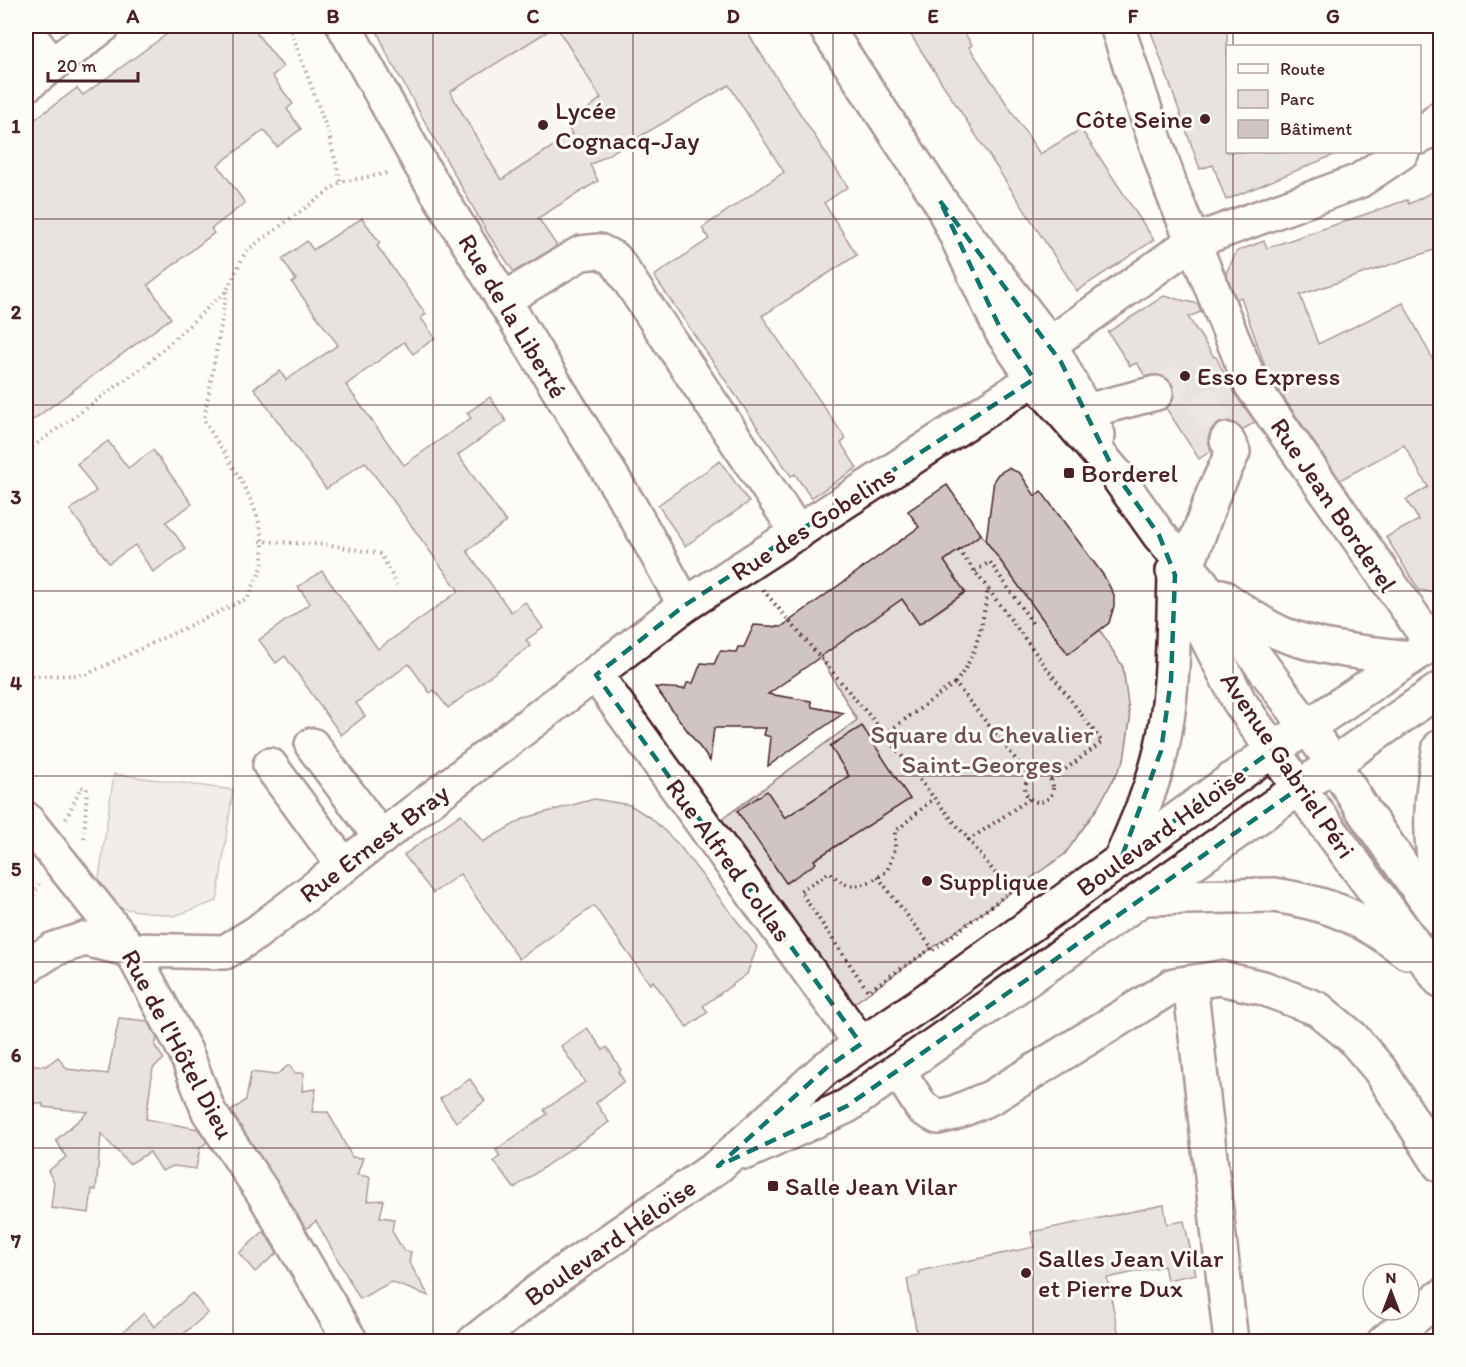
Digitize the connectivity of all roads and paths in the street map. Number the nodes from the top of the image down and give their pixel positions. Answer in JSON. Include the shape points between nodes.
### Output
{"nodes":[{"id":1,"x":103,"y":26,"type":"edge"},
{"id":2,"x":289,"y":26,"type":"edge"},
{"id":3,"x":344,"y":26,"type":"edge"},
{"id":4,"x":825,"y":26,"type":"edge"},
{"id":5,"x":1117,"y":26,"type":"edge"},
{"id":6,"x":26,"y":31,"type":"edge"},
{"id":7,"x":52,"y":65,"type":"junction"},
{"id":8,"x":26,"y":86,"type":"edge"},
{"id":9,"x":1440,"y":118,"type":"edge"},
{"id":10,"x":1421,"y":135,"type":"edge"},
{"id":11,"x":1401,"y":153,"type":"edge"},
{"id":12,"x":422,"y":167,"type":"junction"},
{"id":13,"x":341,"y":182,"type":"junction"},
{"id":14,"x":940,"y":201,"type":"junction"},
{"id":15,"x":1192,"y":242,"type":"junction"},
{"id":16,"x":227,"y":290,"type":"junction"},
{"id":17,"x":503,"y":300,"type":"junction"},
{"id":18,"x":1050,"y":344,"type":"junction"},
{"id":19,"x":1034,"y":379,"type":"junction"},
{"id":20,"x":1156,"y":393,"type":"tunnel mouth"},
{"id":21,"x":1086,"y":411,"type":"junction"},
{"id":22,"x":1227,"y":440,"type":"tunnel mouth"},
{"id":23,"x":26,"y":442,"type":"edge"},
{"id":24,"x":31,"y":448,"type":"junction"},
{"id":25,"x":26,"y":457,"type":"edge"},
{"id":26,"x":1115,"y":473,"type":"junction"},
{"id":27,"x":798,"y":533,"type":"junction"},
{"id":28,"x":260,"y":541,"type":"junction"},
{"id":29,"x":959,"y":550,"type":"dead end"},
{"id":30,"x":744,"y":567,"type":"junction"},
{"id":31,"x":975,"y":571,"type":"junction"},
{"id":32,"x":1187,"y":574,"type":"junction"},
{"id":33,"x":397,"y":585,"type":"dead end"},
{"id":34,"x":988,"y":589,"type":"junction"},
{"id":35,"x":686,"y":605,"type":"junction"},
{"id":36,"x":1033,"y":624,"type":"dead end"},
{"id":37,"x":1427,"y":647,"type":"edge"},
{"id":38,"x":26,"y":675,"type":"edge"},
{"id":39,"x":596,"y":675,"type":"junction"},
{"id":40,"x":956,"y":683,"type":"junction"},
{"id":41,"x":1440,"y":689,"type":"edge"},
{"id":42,"x":1307,"y":727,"type":"junction"},
{"id":43,"x":885,"y":734,"type":"junction"},
{"id":44,"x":312,"y":745,"type":"dead end"},
{"id":45,"x":1440,"y":747,"type":"edge"},
{"id":46,"x":1273,"y":750,"type":"junction"},
{"id":47,"x":1334,"y":764,"type":"junction"},
{"id":48,"x":270,"y":765,"type":"dead end"},
{"id":49,"x":1030,"y":777,"type":"junction"},
{"id":50,"x":1051,"y":780,"type":"junction"},
{"id":51,"x":1299,"y":788,"type":"junction"},
{"id":52,"x":934,"y":798,"type":"junction"},
{"id":53,"x":1029,"y":798,"type":"junction"},
{"id":54,"x":26,"y":819,"type":"edge"},
{"id":55,"x":381,"y":838,"type":"junction"},
{"id":56,"x":969,"y":840,"type":"junction"},
{"id":57,"x":1121,"y":859,"type":"junction"},
{"id":58,"x":344,"y":866,"type":"junction"},
{"id":59,"x":878,"y":878,"type":"junction"},
{"id":60,"x":1440,"y":887,"type":"edge"},
{"id":61,"x":1144,"y":898,"type":"junction"},
{"id":62,"x":1440,"y":920,"type":"edge"},
{"id":63,"x":932,"y":948,"type":"junction"},
{"id":64,"x":131,"y":950,"type":"junction"},
{"id":65,"x":26,"y":967,"type":"edge"},
{"id":66,"x":1438,"y":977,"type":"edge"},
{"id":67,"x":1190,"y":982,"type":"junction"},
{"id":68,"x":861,"y":1044,"type":"junction"},
{"id":69,"x":897,"y":1070,"type":"junction"},
{"id":70,"x":1440,"y":1165,"type":"edge"},
{"id":71,"x":718,"y":1166,"type":"junction"},
{"id":72,"x":1440,"y":1297,"type":"edge"},
{"id":73,"x":351,"y":1341,"type":"edge"},
{"id":74,"x":474,"y":1341,"type":"edge"},
{"id":75,"x":1231,"y":1341,"type":"edge"},
{"id":76,"x":1384,"y":1341,"type":"edge"}],
"edges":[{"from":1,"to":7,"type":"main road"},
{"from":2,"to":13,"type":"path","via":[[328,132]]},
{"from":3,"to":12,"type":"main road","name":"Rue de la Liberté"},
{"from":4,"to":14,"type":"main road","name":"Avenue Gabriel Péri"},
{"from":5,"to":15,"type":"main road","name":"Rue Jean Borderel"},
{"from":6,"to":7,"type":"main road"},
{"from":7,"to":8,"type":"main road"},
{"from":9,"to":10,"type":"main road"},
{"from":11,"to":15,"type":"main road","via":[[1359,181]]},
{"from":12,"to":13,"type":"path"},
{"from":12,"to":17,"type":"main road","name":"Rue de la Liberté"},
{"from":13,"to":16,"type":"path","via":[[246,251]]},
{"from":14,"to":18,"type":"main road","name":"Avenue Gabriel Péri"},
{"from":14,"to":19,"type":"main road","name":"Avenue Gabriel Péri","via":[[1002,332]]},
{"from":15,"to":18,"type":"main road"},
{"from":15,"to":37,"type":"main road","name":"Rue Jean Borderel","via":[[1251,384]]},
{"from":16,"to":24,"type":"path","via":[[146,365]]},
{"from":16,"to":28,"type":"path","via":[[204,420],[241,481],[258,519]]},
{"from":17,"to":27,"type":"main road","via":[[582,253],[599,251],[615,259]]},
{"from":17,"to":35,"type":"main road","name":"Rue de la Liberté"},
{"from":18,"to":21,"type":"main road","name":"Avenue Gabriel Péri"},
{"from":19,"to":26,"type":"main road","name":"Avenue Gabriel Péri"},
{"from":19,"to":27,"type":"main road","name":"Rue des Gobelins"},
{"from":20,"to":21,"type":"main road"},
{"from":21,"to":26,"type":"main road","name":"Avenue Gabriel Péri"},
{"from":22,"to":32,"type":"main road","via":[[1233,452],[1214,492]]},
{"from":23,"to":24,"type":"path"},
{"from":24,"to":25,"type":"path"},
{"from":26,"to":32,"type":"main road","name":"Avenue Gabriel Péri"},
{"from":27,"to":30,"type":"main road","name":"Rue des Gobelins"},
{"from":28,"to":33,"type":"path","via":[[330,544],[381,554]]},
{"from":28,"to":38,"type":"path","via":[[263,561],[248,598],[85,675]]},
{"from":29,"to":31,"type":"path"},
{"from":30,"to":35,"type":"main road","name":"Rue des Gobelins"},
{"from":30,"to":43,"type":"path"},
{"from":31,"to":34,"type":"path"},
{"from":31,"to":36,"type":"path","via":[[990,562]]},
{"from":32,"to":37,"type":"main road","via":[[1284,634],[1336,649]]},
{"from":32,"to":42,"type":"main road","name":"Avenue Gabriel Péri"},
{"from":32,"to":46,"type":"main road","name":"Avenue Gabriel Péri","via":[[1239,701]]},
{"from":32,"to":57,"type":"main road","via":[[1161,751]]},
{"from":34,"to":40,"type":"path","via":[[980,638],[969,666]]},
{"from":34,"to":50,"type":"path","via":[[1102,742]]},
{"from":35,"to":39,"type":"main road","name":"Rue des Gobelins"},
{"from":37,"to":42,"type":"main road","name":"Boulevard Héloïse"},
{"from":39,"to":55,"type":"main road","name":"Rue Ernest Bray"},
{"from":39,"to":68,"type":"main road","name":"Rue Alfred Collas"},
{"from":40,"to":43,"type":"path"},
{"from":40,"to":49,"type":"path"},
{"from":41,"to":47,"type":"main road","name":"Boulevard Héloïse"},
{"from":42,"to":46,"type":"main road","name":"Boulevard Héloïse"},
{"from":42,"to":47,"type":"main road","name":"Avenue Gabriel Péri"},
{"from":43,"to":52,"type":"path"},
{"from":44,"to":55,"type":"main road"},
{"from":45,"to":60,"type":"main road","via":[[1431,806],[1433,862]]},
{"from":46,"to":51,"type":"main road","name":"Avenue Gabriel Péri"},
{"from":46,"to":57,"type":"main road","name":"Boulevard Héloïse"},
{"from":47,"to":51,"type":"main road","name":"Boulevard Héloïse"},
{"from":47,"to":62,"type":"main road","name":"Avenue Gabriel Péri"},
{"from":48,"to":58,"type":"main road"},
{"from":49,"to":50,"type":"path","via":[[1043,774]]},
{"from":49,"to":53,"type":"path","via":[[1025,785]]},
{"from":50,"to":53,"type":"path","via":[[1054,789],[1050,798],[1038,802]]},
{"from":51,"to":61,"type":"main road","name":"Boulevard Héloïse"},
{"from":51,"to":66,"type":"main road","name":"Avenue Gabriel Péri"},
{"from":52,"to":56,"type":"path"},
{"from":52,"to":59,"type":"path","via":[[895,832],[892,862]]},
{"from":53,"to":56,"type":"path"},
{"from":54,"to":64,"type":"main road","name":"Rue de l'Hôtel Dieu"},
{"from":55,"to":58,"type":"main road","name":"Rue Ernest Bray"},
{"from":56,"to":63,"type":"path","via":[[1010,892]]},
{"from":57,"to":68,"type":"main road","name":"Boulevard Héloïse"},
{"from":58,"to":64,"type":"main road","name":"Rue Ernest Bray","via":[[225,952]]},
{"from":59,"to":63,"type":"path"},
{"from":59,"to":63,"type":"path","via":[[857,886],[840,883],[830,872],[800,891],[868,991]]},
{"from":61,"to":66,"type":"main road","via":[[1274,895],[1333,907],[1372,925]]},
{"from":61,"to":69,"type":"main road","name":"Boulevard Héloïse"},
{"from":64,"to":65,"type":"main road","name":"Rue Ernest Bray","via":[[85,939],[54,949]]},
{"from":64,"to":73,"type":"main road","name":"Rue de l'Hôtel Dieu","via":[[185,1051],[209,1112],[264,1194]]},
{"from":67,"to":69,"type":"main road","via":[[1174,985],[992,1097],[954,1113],[938,1117],[922,1108]]},
{"from":67,"to":70,"type":"main road","via":[[1220,978],[1263,988],[1318,1009],[1352,1037],[1380,1070]]},
{"from":67,"to":75,"type":"main road"},
{"from":68,"to":71,"type":"main road","name":"Boulevard Héloïse","via":[[826,1068]]},
{"from":69,"to":71,"type":"main road","name":"Boulevard Héloïse","via":[[847,1106]]},
{"from":71,"to":74,"type":"main road","name":"Boulevard Héloïse","via":[[558,1276]]},
{"from":72,"to":76,"type":"main road"}]}
